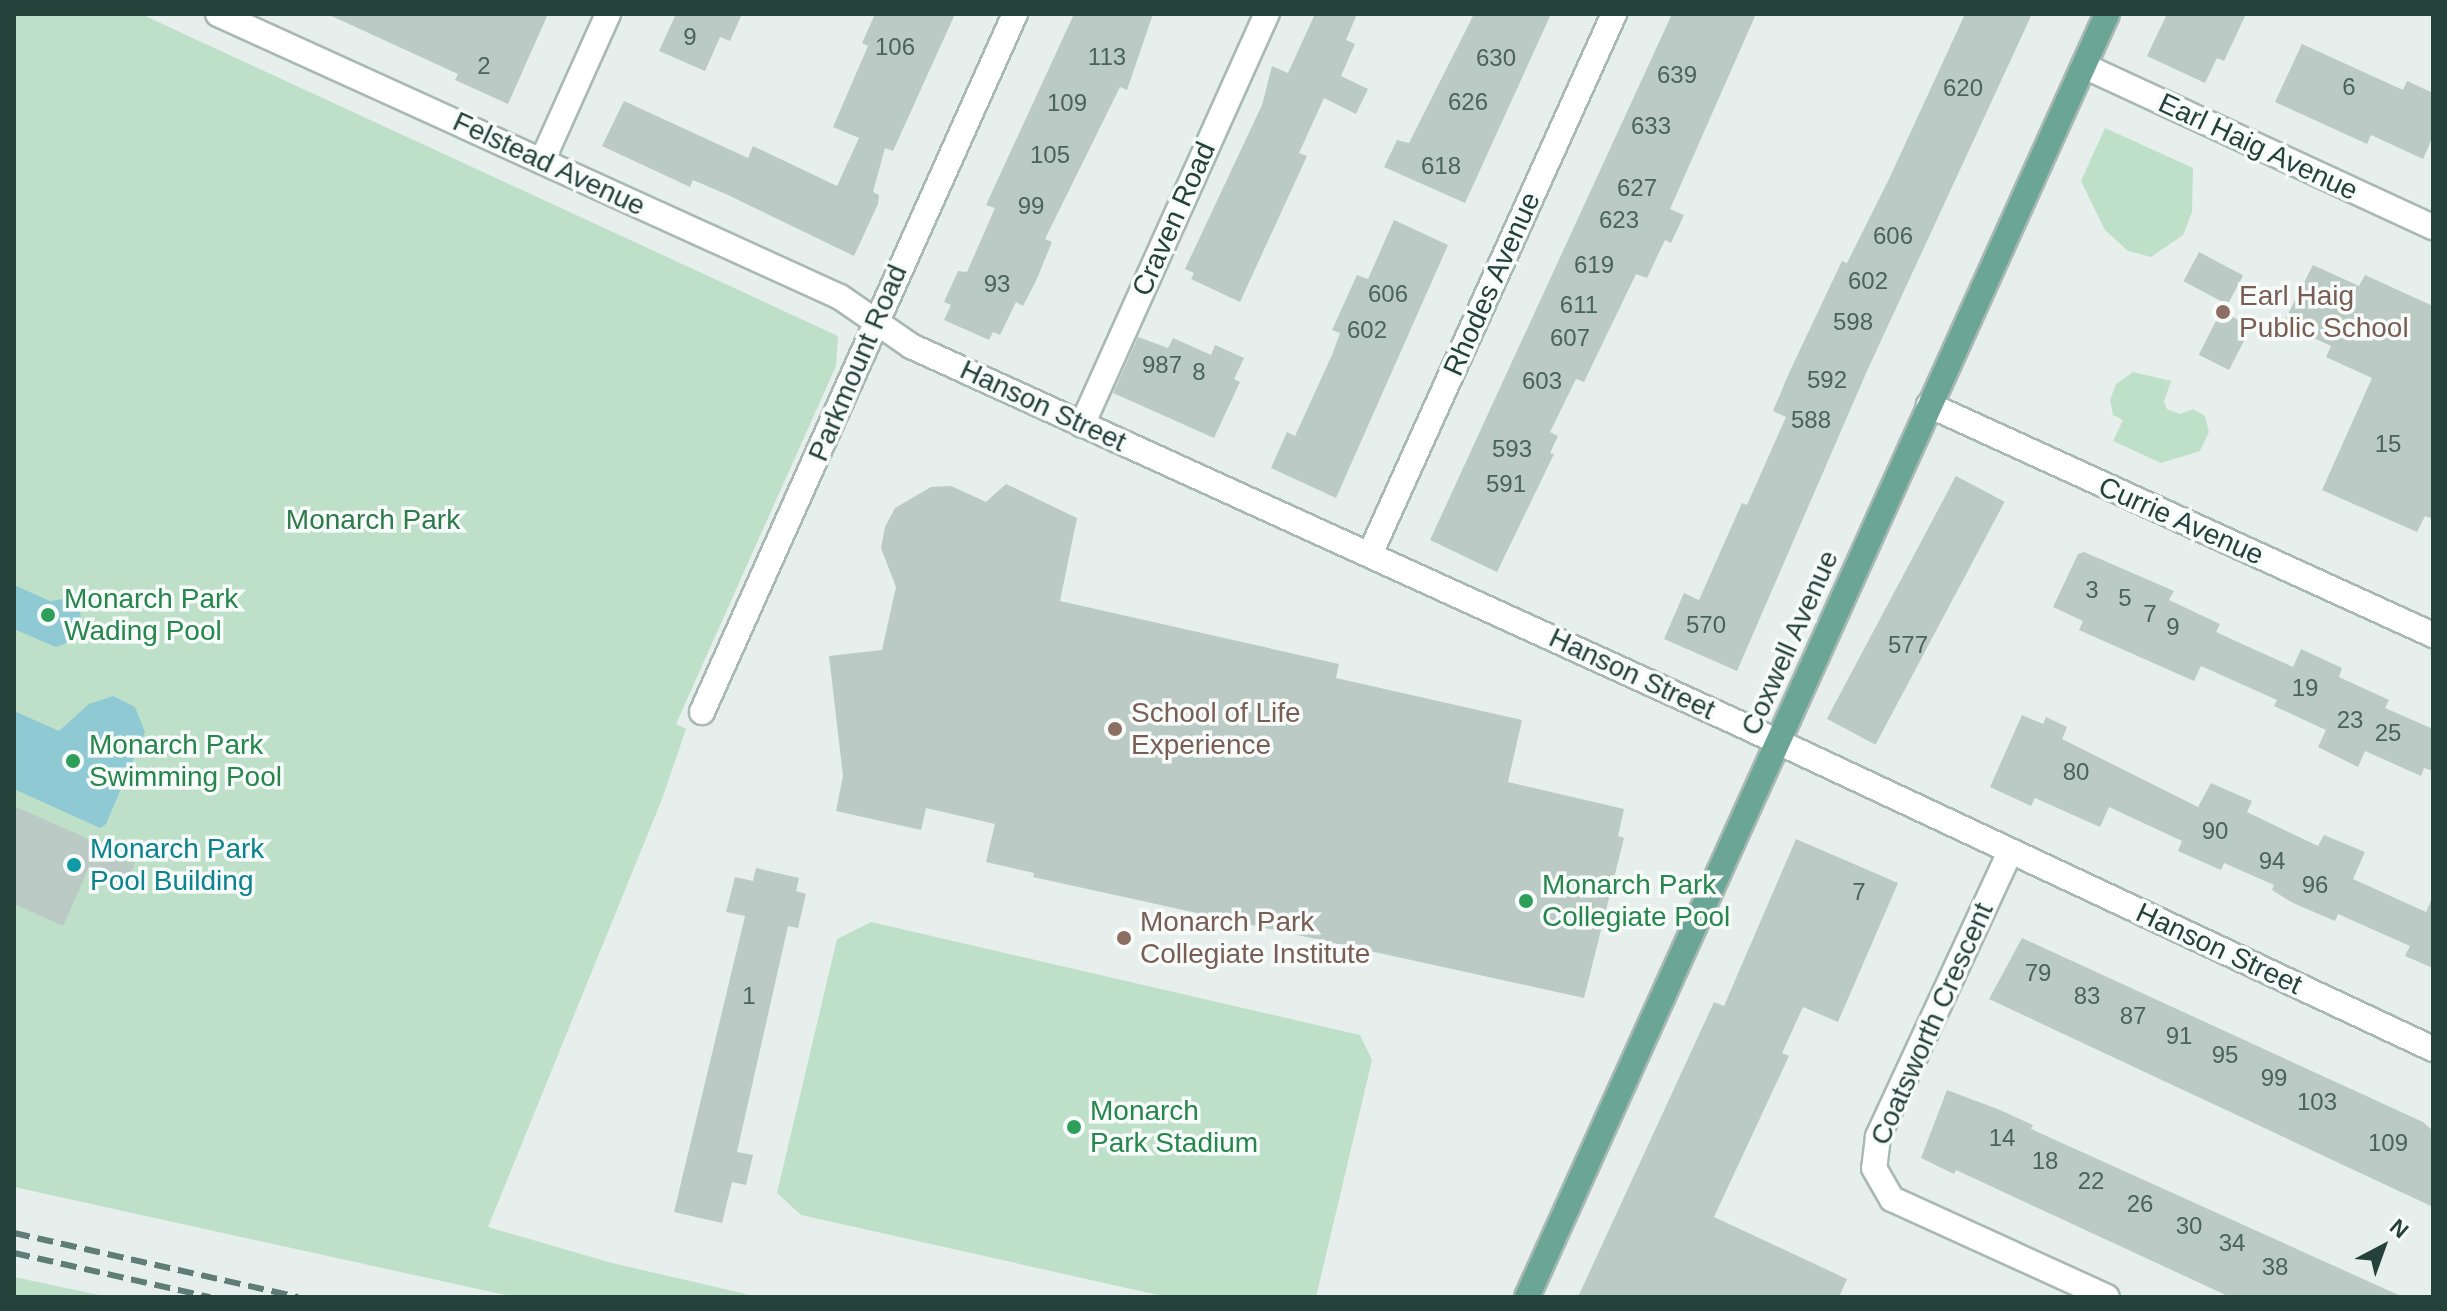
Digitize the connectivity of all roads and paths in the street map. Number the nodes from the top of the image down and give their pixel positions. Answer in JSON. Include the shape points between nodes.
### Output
{"nodes":[{"id":1,"x":218,"y":14,"type":"edge"},
{"id":2,"x":608,"y":14,"type":"edge"},
{"id":3,"x":1015,"y":14,"type":"edge"},
{"id":4,"x":1267,"y":14,"type":"edge"},
{"id":5,"x":1614,"y":14,"type":"edge"},
{"id":6,"x":2107,"y":14,"type":"edge"},
{"id":7,"x":2084,"y":66,"type":"junction"},
{"id":8,"x":542,"y":161,"type":"junction"},
{"id":9,"x":2433,"y":227,"type":"edge"},
{"id":10,"x":875,"y":323,"type":"junction"},
{"id":11,"x":1929,"y":405,"type":"junction"},
{"id":12,"x":1082,"y":425,"type":"junction"},
{"id":13,"x":1370,"y":554,"type":"junction"},
{"id":14,"x":2433,"y":635,"type":"edge"},
{"id":15,"x":702,"y":712,"type":"dead end"},
{"id":16,"x":1778,"y":742,"type":"junction"},
{"id":17,"x":2010,"y":852,"type":"junction"},
{"id":18,"x":2433,"y":1049,"type":"edge"},
{"id":19,"x":1527,"y":1297,"type":"edge"},
{"id":20,"x":2107,"y":1297,"type":"edge"}],
"edges":[{"from":1,"to":8,"type":"street","name":"Felstead Avenue"},
{"from":2,"to":8,"type":"street"},
{"from":3,"to":10,"type":"street","name":"Parkmount Road"},
{"from":4,"to":12,"type":"street","name":"Craven Road"},
{"from":5,"to":13,"type":"street","name":"Rhodes Avenue"},
{"from":6,"to":7,"type":"main road","name":"Coxwell Avenue"},
{"from":7,"to":9,"type":"street","name":"Earl Haig Avenue"},
{"from":7,"to":11,"type":"main road","name":"Coxwell Avenue"},
{"from":8,"to":10,"type":"street","name":"Felstead Avenue","via":[[840,297]]},
{"from":10,"to":12,"type":"street","name":"Hanson Street","via":[[911,346]]},
{"from":10,"to":15,"type":"street","name":"Parkmount Road"},
{"from":11,"to":14,"type":"street","name":"Currie Avenue"},
{"from":11,"to":16,"type":"main road","name":"Coxwell Avenue"},
{"from":12,"to":13,"type":"street","name":"Hanson Street"},
{"from":13,"to":16,"type":"street","name":"Hanson Street"},
{"from":16,"to":17,"type":"street","name":"Hanson Street"},
{"from":16,"to":19,"type":"main road","name":"Coxwell Avenue"},
{"from":17,"to":18,"type":"street","name":"Hanson Street"},
{"from":17,"to":20,"type":"street","name":"Coatsworth Crescent","via":[[1878,1137],[1874,1168],[1892,1199]]}]}
